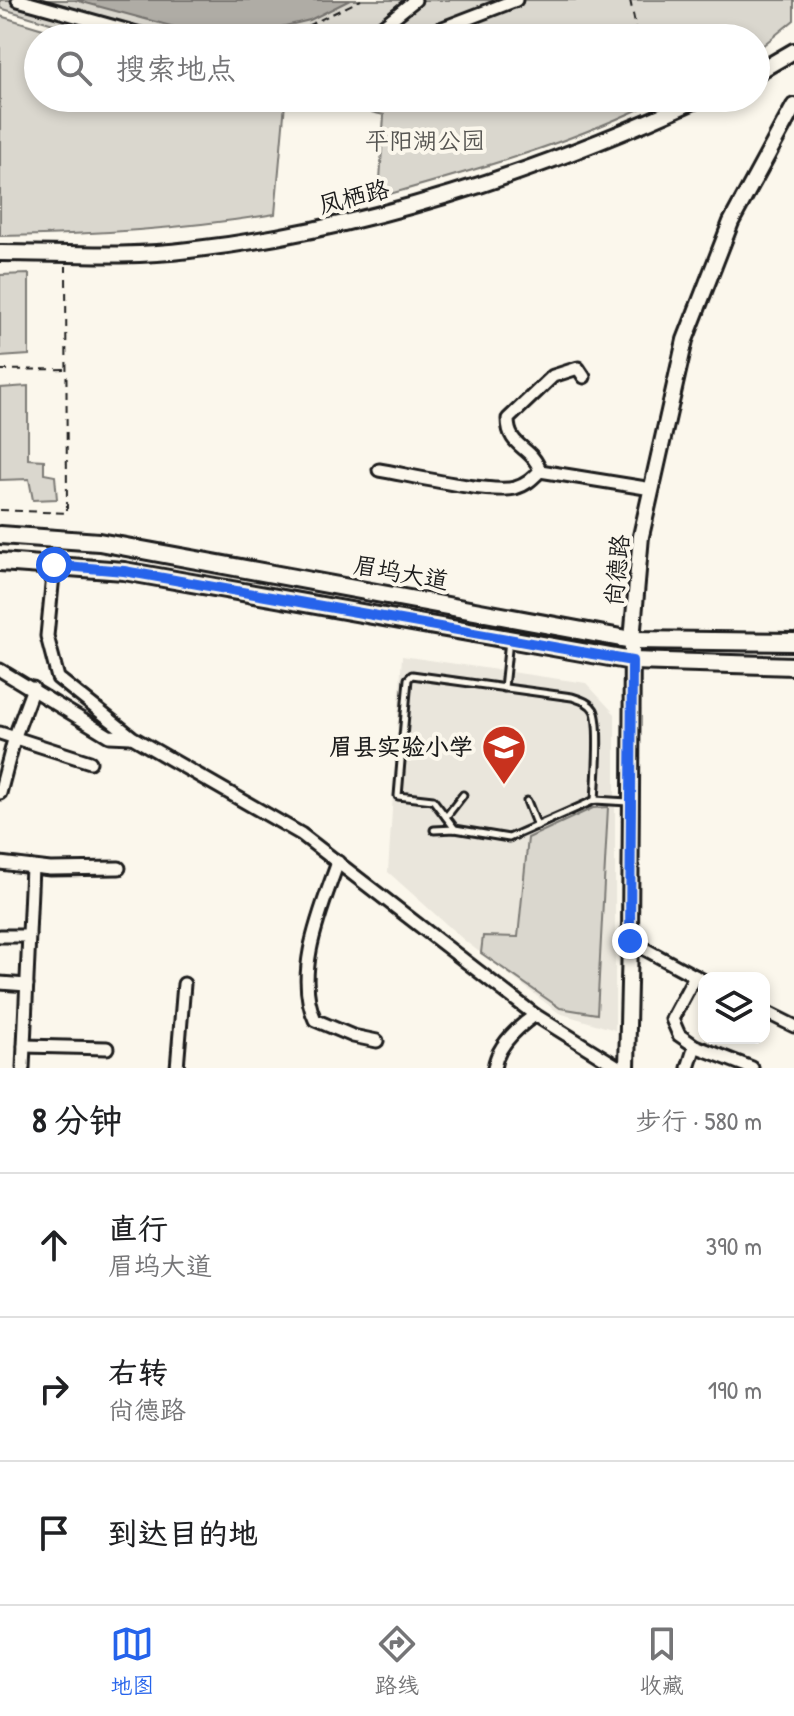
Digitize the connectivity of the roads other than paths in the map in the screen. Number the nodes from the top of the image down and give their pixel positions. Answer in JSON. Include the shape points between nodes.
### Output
{"nodes":[{"id":1,"x":18,"y":0,"type":"edge"},
{"id":2,"x":415,"y":0,"type":"edge"},
{"id":3,"x":516,"y":0,"type":"edge"},
{"id":4,"x":105,"y":24,"type":"edge"},
{"id":5,"x":385,"y":24,"type":"edge"},
{"id":6,"x":453,"y":24,"type":"edge"},
{"id":7,"x":794,"y":51,"type":"edge"},
{"id":8,"x":770,"y":65,"type":"edge"},
{"id":9,"x":794,"y":106,"type":"edge"},
{"id":10,"x":670,"y":112,"type":"edge"},
{"id":11,"x":0,"y":253,"type":"edge"},
{"id":12,"x":584,"y":377,"type":"dead end"},
{"id":13,"x":379,"y":470,"type":"dead end"},
{"id":14,"x":540,"y":471,"type":"junction"},
{"id":15,"x":652,"y":489,"type":"junction"},
{"id":16,"x":0,"y":535,"type":"edge"},
{"id":17,"x":0,"y":562,"type":"edge"},
{"id":18,"x":54,"y":565,"type":"junction"},
{"id":19,"x":509,"y":639,"type":"junction"},
{"id":20,"x":632,"y":640,"type":"junction"},
{"id":21,"x":794,"y":642,"type":"edge"},
{"id":22,"x":632,"y":661,"type":"junction"},
{"id":23,"x":794,"y":666,"type":"edge"},
{"id":24,"x":0,"y":670,"type":"edge"},
{"id":25,"x":33,"y":688,"type":"junction"},
{"id":26,"x":504,"y":688,"type":"junction"},
{"id":27,"x":0,"y":733,"type":"edge"},
{"id":28,"x":15,"y":736,"type":"junction"},
{"id":29,"x":132,"y":737,"type":"junction"},
{"id":30,"x":90,"y":762,"type":"dead end"},
{"id":31,"x":0,"y":793,"type":"edge"},
{"id":32,"x":463,"y":795,"type":"dead end"},
{"id":33,"x":595,"y":800,"type":"junction"},
{"id":34,"x":527,"y":801,"type":"dead end"},
{"id":35,"x":631,"y":802,"type":"junction"},
{"id":36,"x":446,"y":817,"type":"junction"},
{"id":37,"x":537,"y":826,"type":"junction"},
{"id":38,"x":455,"y":829,"type":"junction"},
{"id":39,"x":434,"y":830,"type":"dead end"},
{"id":40,"x":338,"y":862,"type":"junction"},
{"id":41,"x":0,"y":863,"type":"edge"},
{"id":42,"x":32,"y":867,"type":"junction"},
{"id":43,"x":119,"y":868,"type":"dead end"},
{"id":44,"x":0,"y":936,"type":"edge"},
{"id":45,"x":29,"y":936,"type":"junction"},
{"id":46,"x":630,"y":941,"type":"junction"},
{"id":47,"x":698,"y":977,"type":"edge"},
{"id":48,"x":698,"y":981,"type":"edge"},
{"id":49,"x":0,"y":983,"type":"edge"},
{"id":50,"x":184,"y":984,"type":"dead end"},
{"id":51,"x":27,"y":985,"type":"junction"},
{"id":52,"x":770,"y":1014,"type":"edge"},
{"id":53,"x":535,"y":1015,"type":"junction"},
{"id":54,"x":794,"y":1026,"type":"edge"},
{"id":55,"x":377,"y":1041,"type":"dead end"},
{"id":56,"x":24,"y":1046,"type":"junction"},
{"id":57,"x":695,"y":1046,"type":"junction"},
{"id":58,"x":107,"y":1048,"type":"dead end"},
{"id":59,"x":23,"y":1068,"type":"edge"},
{"id":60,"x":177,"y":1068,"type":"edge"},
{"id":61,"x":494,"y":1068,"type":"edge"},
{"id":62,"x":620,"y":1068,"type":"edge"},
{"id":63,"x":627,"y":1068,"type":"edge"},
{"id":64,"x":688,"y":1068,"type":"edge"},
{"id":65,"x":752,"y":1068,"type":"edge"}],
"edges":[{"from":1,"to":4,"type":"street"},
{"from":2,"to":5,"type":"street"},
{"from":3,"to":6,"type":"street"},
{"from":7,"to":8,"type":"street"},
{"from":9,"to":15,"type":"street","name":"尚德路","via":[[731,222],[685,340]]},
{"from":10,"to":11,"type":"street","name":"凤栖路","via":[[464,190],[329,228],[187,251]]},
{"from":12,"to":14,"type":"street","via":[[578,368],[553,376],[508,419],[508,431],[536,458]]},
{"from":13,"to":14,"type":"street","via":[[512,489]]},
{"from":14,"to":15,"type":"street"},
{"from":15,"to":20,"type":"street","name":"尚德路","via":[[641,536]]},
{"from":16,"to":20,"type":"main road","name":"眉坞大道","via":[[99,542]]},
{"from":17,"to":18,"type":"main road","name":"眉坞大道"},
{"from":18,"to":19,"type":"main road","name":"眉坞大道","via":[[124,571]]},
{"from":18,"to":29,"type":"street","via":[[47,636],[58,678]]},
{"from":19,"to":22,"type":"main road","name":"眉坞大道"},
{"from":19,"to":26,"type":"lane"},
{"from":20,"to":21,"type":"main road","name":"眉坞大道"},
{"from":20,"to":22,"type":"street","name":"尚德路"},
{"from":22,"to":23,"type":"main road","name":"眉坞大道"},
{"from":22,"to":35,"type":"street","name":"尚德路"},
{"from":24,"to":25,"type":"street"},
{"from":25,"to":28,"type":"street"},
{"from":25,"to":29,"type":"street","via":[[109,736]]},
{"from":26,"to":33,"type":"lane","via":[[572,697],[595,711]]},
{"from":26,"to":36,"type":"lane","via":[[412,675],[408,679],[398,796],[433,800]]},
{"from":27,"to":28,"type":"street"},
{"from":28,"to":30,"type":"street"},
{"from":28,"to":31,"type":"street"},
{"from":29,"to":40,"type":"street","via":[[301,834]]},
{"from":32,"to":36,"type":"lane"},
{"from":33,"to":35,"type":"lane"},
{"from":33,"to":37,"type":"lane"},
{"from":34,"to":37,"type":"lane"},
{"from":35,"to":46,"type":"street","name":"尚德路"},
{"from":36,"to":38,"type":"lane"},
{"from":37,"to":38,"type":"lane","via":[[509,838]]},
{"from":38,"to":39,"type":"lane"},
{"from":40,"to":53,"type":"street"},
{"from":40,"to":55,"type":"street","via":[[307,963],[311,1011],[315,1020]]},
{"from":41,"to":42,"type":"street"},
{"from":42,"to":43,"type":"street"},
{"from":42,"to":45,"type":"street"},
{"from":44,"to":45,"type":"street"},
{"from":45,"to":51,"type":"street"},
{"from":46,"to":47,"type":"street"},
{"from":46,"to":63,"type":"street","name":"尚德路"},
{"from":48,"to":57,"type":"street","via":[[672,1019],[679,1035]]},
{"from":49,"to":51,"type":"street"},
{"from":50,"to":60,"type":"street"},
{"from":51,"to":56,"type":"street"},
{"from":52,"to":54,"type":"street"},
{"from":53,"to":61,"type":"street","via":[[517,1028],[495,1058]]},
{"from":53,"to":62,"type":"street"},
{"from":56,"to":58,"type":"street"},
{"from":56,"to":59,"type":"street"},
{"from":57,"to":64,"type":"street"},
{"from":57,"to":65,"type":"street"}]}
